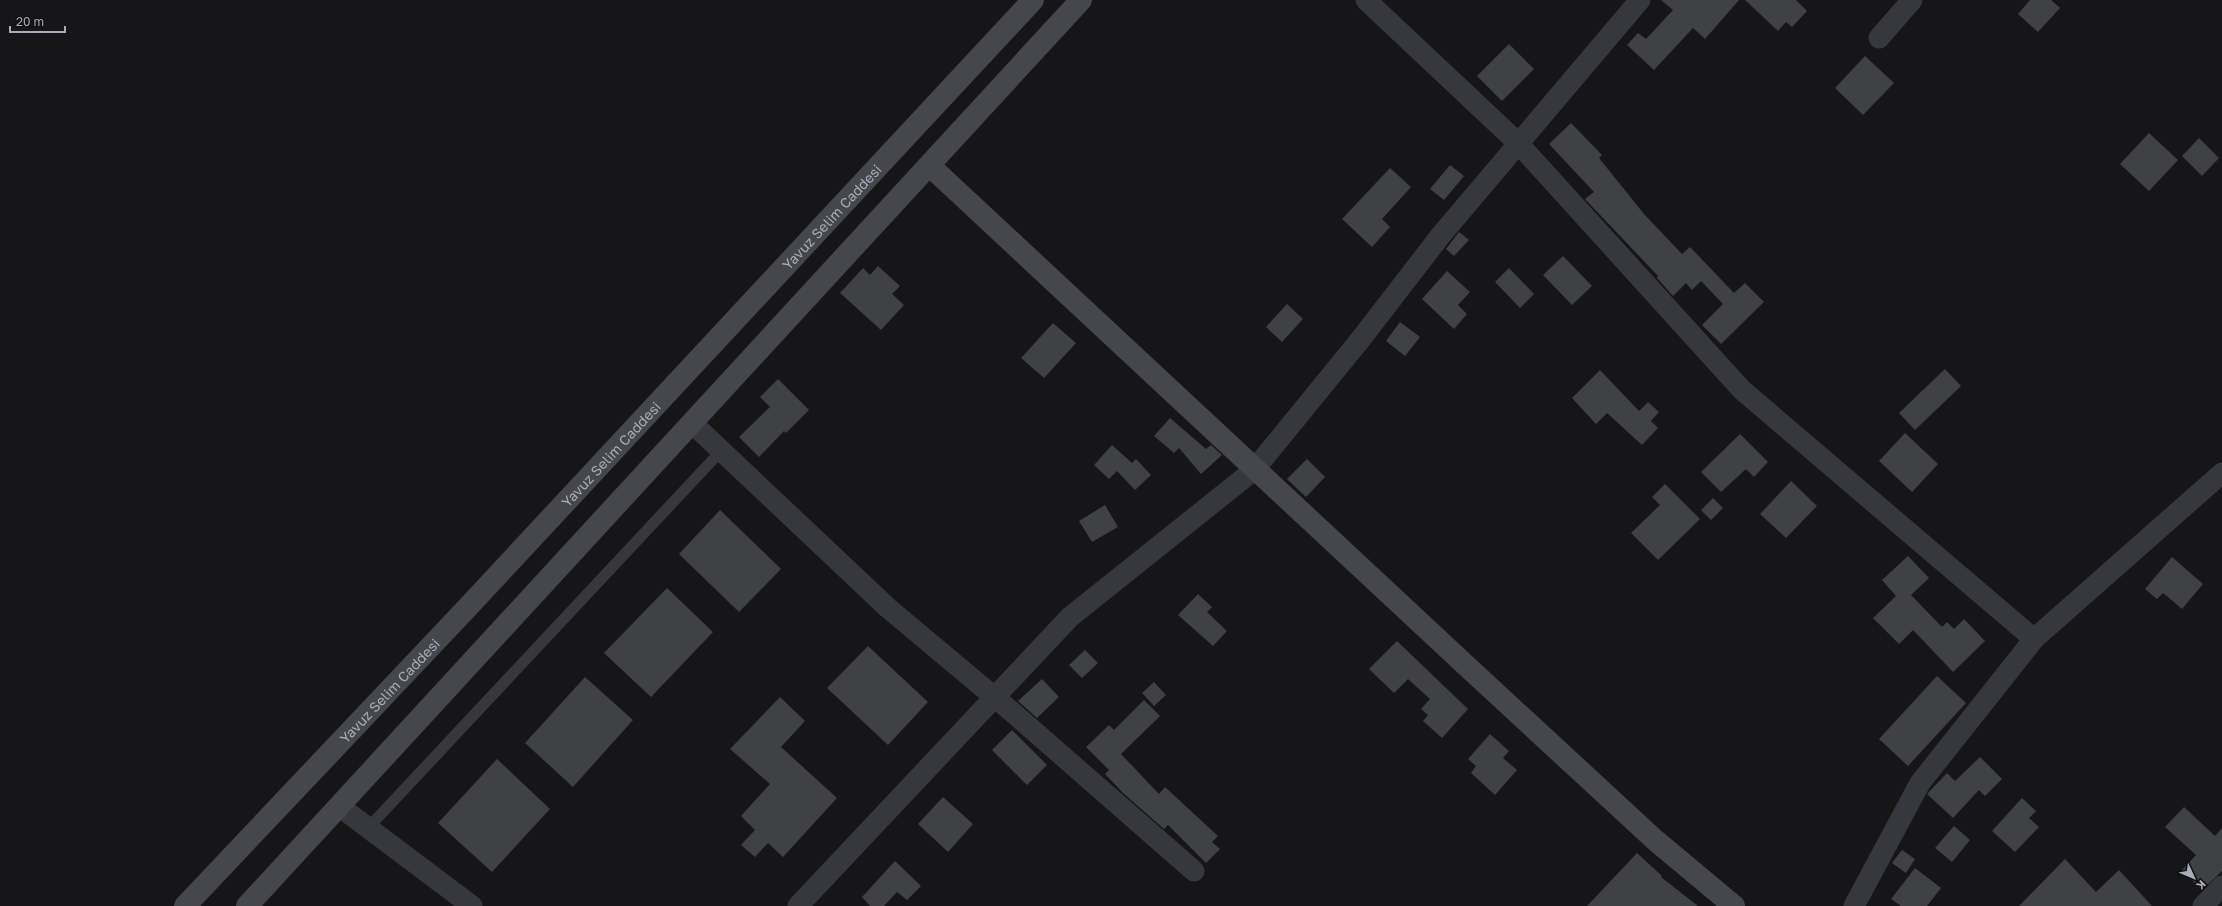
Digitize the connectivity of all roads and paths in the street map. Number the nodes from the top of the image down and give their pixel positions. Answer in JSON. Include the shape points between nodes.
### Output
{"nodes":[{"id":1,"x":1033,"y":0,"type":"edge"},
{"id":2,"x":1081,"y":0,"type":"edge"},
{"id":3,"x":1366,"y":0,"type":"edge"},
{"id":4,"x":1640,"y":0,"type":"edge"},
{"id":5,"x":1912,"y":0,"type":"edge"},
{"id":6,"x":1879,"y":38,"type":"dead end"},
{"id":7,"x":1518,"y":143,"type":"junction"},
{"id":8,"x":930,"y":166,"type":"junction"},
{"id":9,"x":692,"y":424,"type":"junction"},
{"id":10,"x":721,"y":451,"type":"junction"},
{"id":11,"x":1254,"y":470,"type":"junction"},
{"id":12,"x":2222,"y":473,"type":"edge"},
{"id":13,"x":2034,"y":639,"type":"junction"},
{"id":14,"x":994,"y":698,"type":"junction"},
{"id":15,"x":339,"y":806,"type":"junction"},
{"id":16,"x":368,"y":828,"type":"junction"},
{"id":17,"x":1194,"y":871,"type":"dead end"},
{"id":18,"x":2222,"y":886,"type":"edge"},
{"id":19,"x":185,"y":906,"type":"edge"},
{"id":20,"x":248,"y":906,"type":"edge"},
{"id":21,"x":472,"y":906,"type":"edge"},
{"id":22,"x":798,"y":906,"type":"edge"},
{"id":23,"x":1734,"y":906,"type":"edge"},
{"id":24,"x":1854,"y":906,"type":"edge"},
{"id":25,"x":2203,"y":906,"type":"edge"}],
"edges":[{"from":1,"to":19,"type":"street","name":"Yavuz Selim Caddesi","via":[[468,608]]},
{"from":2,"to":8,"type":"street"},
{"from":3,"to":7,"type":"street"},
{"from":4,"to":7,"type":"street"},
{"from":5,"to":6,"type":"street"},
{"from":7,"to":11,"type":"street","via":[[1441,235]]},
{"from":7,"to":13,"type":"street","via":[[1742,390]]},
{"from":8,"to":9,"type":"street"},
{"from":8,"to":11,"type":"street"},
{"from":9,"to":10,"type":"street"},
{"from":9,"to":15,"type":"street"},
{"from":10,"to":14,"type":"street","via":[[888,608]]},
{"from":10,"to":16,"type":"lane"},
{"from":11,"to":14,"type":"street","via":[[1070,617]]},
{"from":11,"to":23,"type":"street","via":[[1655,840]]},
{"from":12,"to":13,"type":"street"},
{"from":13,"to":24,"type":"street","via":[[1920,783]]},
{"from":14,"to":17,"type":"street"},
{"from":14,"to":22,"type":"street"},
{"from":15,"to":16,"type":"street"},
{"from":15,"to":20,"type":"street"},
{"from":16,"to":21,"type":"street"},
{"from":18,"to":25,"type":"street"}]}
